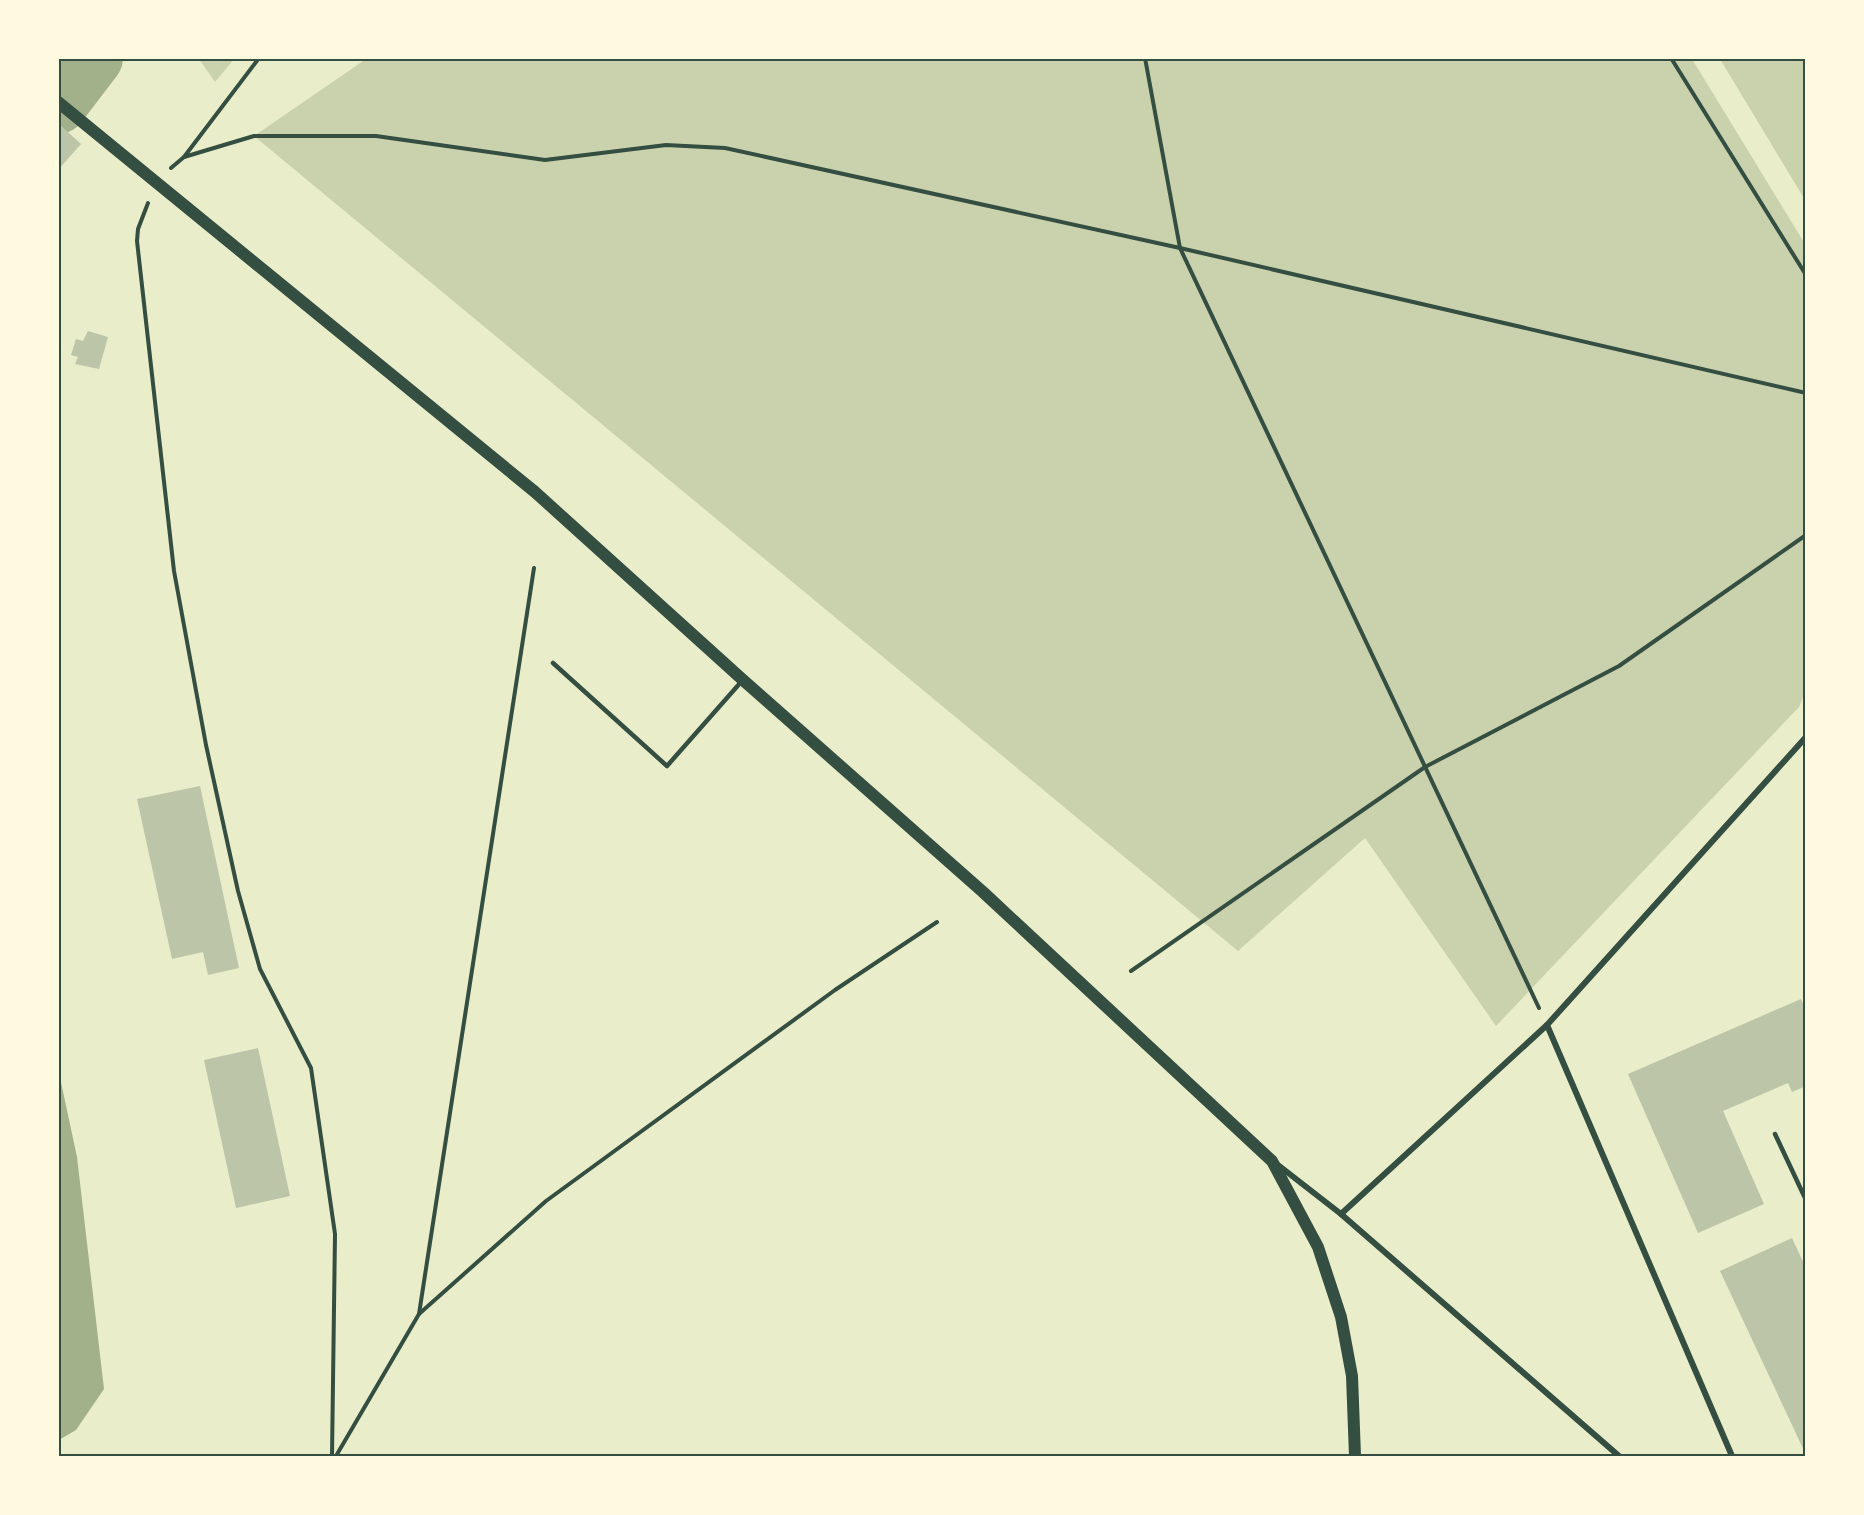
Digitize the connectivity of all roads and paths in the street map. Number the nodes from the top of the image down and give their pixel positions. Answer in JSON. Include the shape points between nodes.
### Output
{"nodes":[{"id":1,"x":259,"y":58,"type":"edge"},
{"id":2,"x":1145,"y":58,"type":"edge"},
{"id":3,"x":1671,"y":58,"type":"edge"},
{"id":4,"x":58,"y":102,"type":"edge"},
{"id":5,"x":184,"y":157,"type":"junction"},
{"id":6,"x":156,"y":182,"type":"junction"},
{"id":7,"x":1180,"y":248,"type":"junction"},
{"id":8,"x":1806,"y":275,"type":"edge"},
{"id":9,"x":1806,"y":393,"type":"edge"},
{"id":10,"x":1806,"y":535,"type":"edge"},
{"id":11,"x":534,"y":568,"type":"dead end"},
{"id":12,"x":553,"y":663,"type":"dead end"},
{"id":13,"x":743,"y":680,"type":"junction"},
{"id":14,"x":1806,"y":737,"type":"edge"},
{"id":15,"x":1425,"y":767,"type":"junction"},
{"id":16,"x":937,"y":922,"type":"dead end"},
{"id":17,"x":1131,"y":971,"type":"dead end"},
{"id":18,"x":1547,"y":1025,"type":"junction"},
{"id":19,"x":1775,"y":1134,"type":"dead end"},
{"id":20,"x":1272,"y":1161,"type":"junction"},
{"id":21,"x":1806,"y":1200,"type":"edge"},
{"id":22,"x":1341,"y":1214,"type":"junction"},
{"id":23,"x":419,"y":1314,"type":"junction"},
{"id":24,"x":334,"y":1456,"type":"edge"},
{"id":25,"x":1355,"y":1456,"type":"edge"},
{"id":26,"x":1619,"y":1456,"type":"edge"},
{"id":27,"x":1732,"y":1456,"type":"edge"}],
"edges":[{"from":1,"to":5,"type":"path"},
{"from":2,"to":7,"type":"path"},
{"from":3,"to":8,"type":"path"},
{"from":4,"to":6,"type":"main road"},
{"from":5,"to":6,"type":"path"},
{"from":5,"to":7,"type":"path","via":[[254,136],[376,136],[545,160],[666,145],[725,148]]},
{"from":6,"to":13,"type":"main road","via":[[536,492]]},
{"from":6,"to":24,"type":"path","via":[[137,241],[174,571],[238,891],[260,969],[311,1068],[335,1234]]},
{"from":7,"to":9,"type":"path"},
{"from":7,"to":15,"type":"path"},
{"from":10,"to":15,"type":"path","via":[[1619,666]]},
{"from":11,"to":23,"type":"path"},
{"from":12,"to":13,"type":"lane","via":[[667,766]]},
{"from":13,"to":20,"type":"main road","via":[[983,892]]},
{"from":14,"to":18,"type":"street"},
{"from":15,"to":17,"type":"path"},
{"from":15,"to":18,"type":"path"},
{"from":16,"to":23,"type":"path","via":[[835,990],[546,1201]]},
{"from":18,"to":22,"type":"street"},
{"from":18,"to":27,"type":"street"},
{"from":19,"to":21,"type":"lane"},
{"from":20,"to":22,"type":"street"},
{"from":20,"to":25,"type":"main road","via":[[1318,1247],[1341,1317],[1352,1376]]},
{"from":22,"to":26,"type":"street"},
{"from":23,"to":24,"type":"path"}]}
